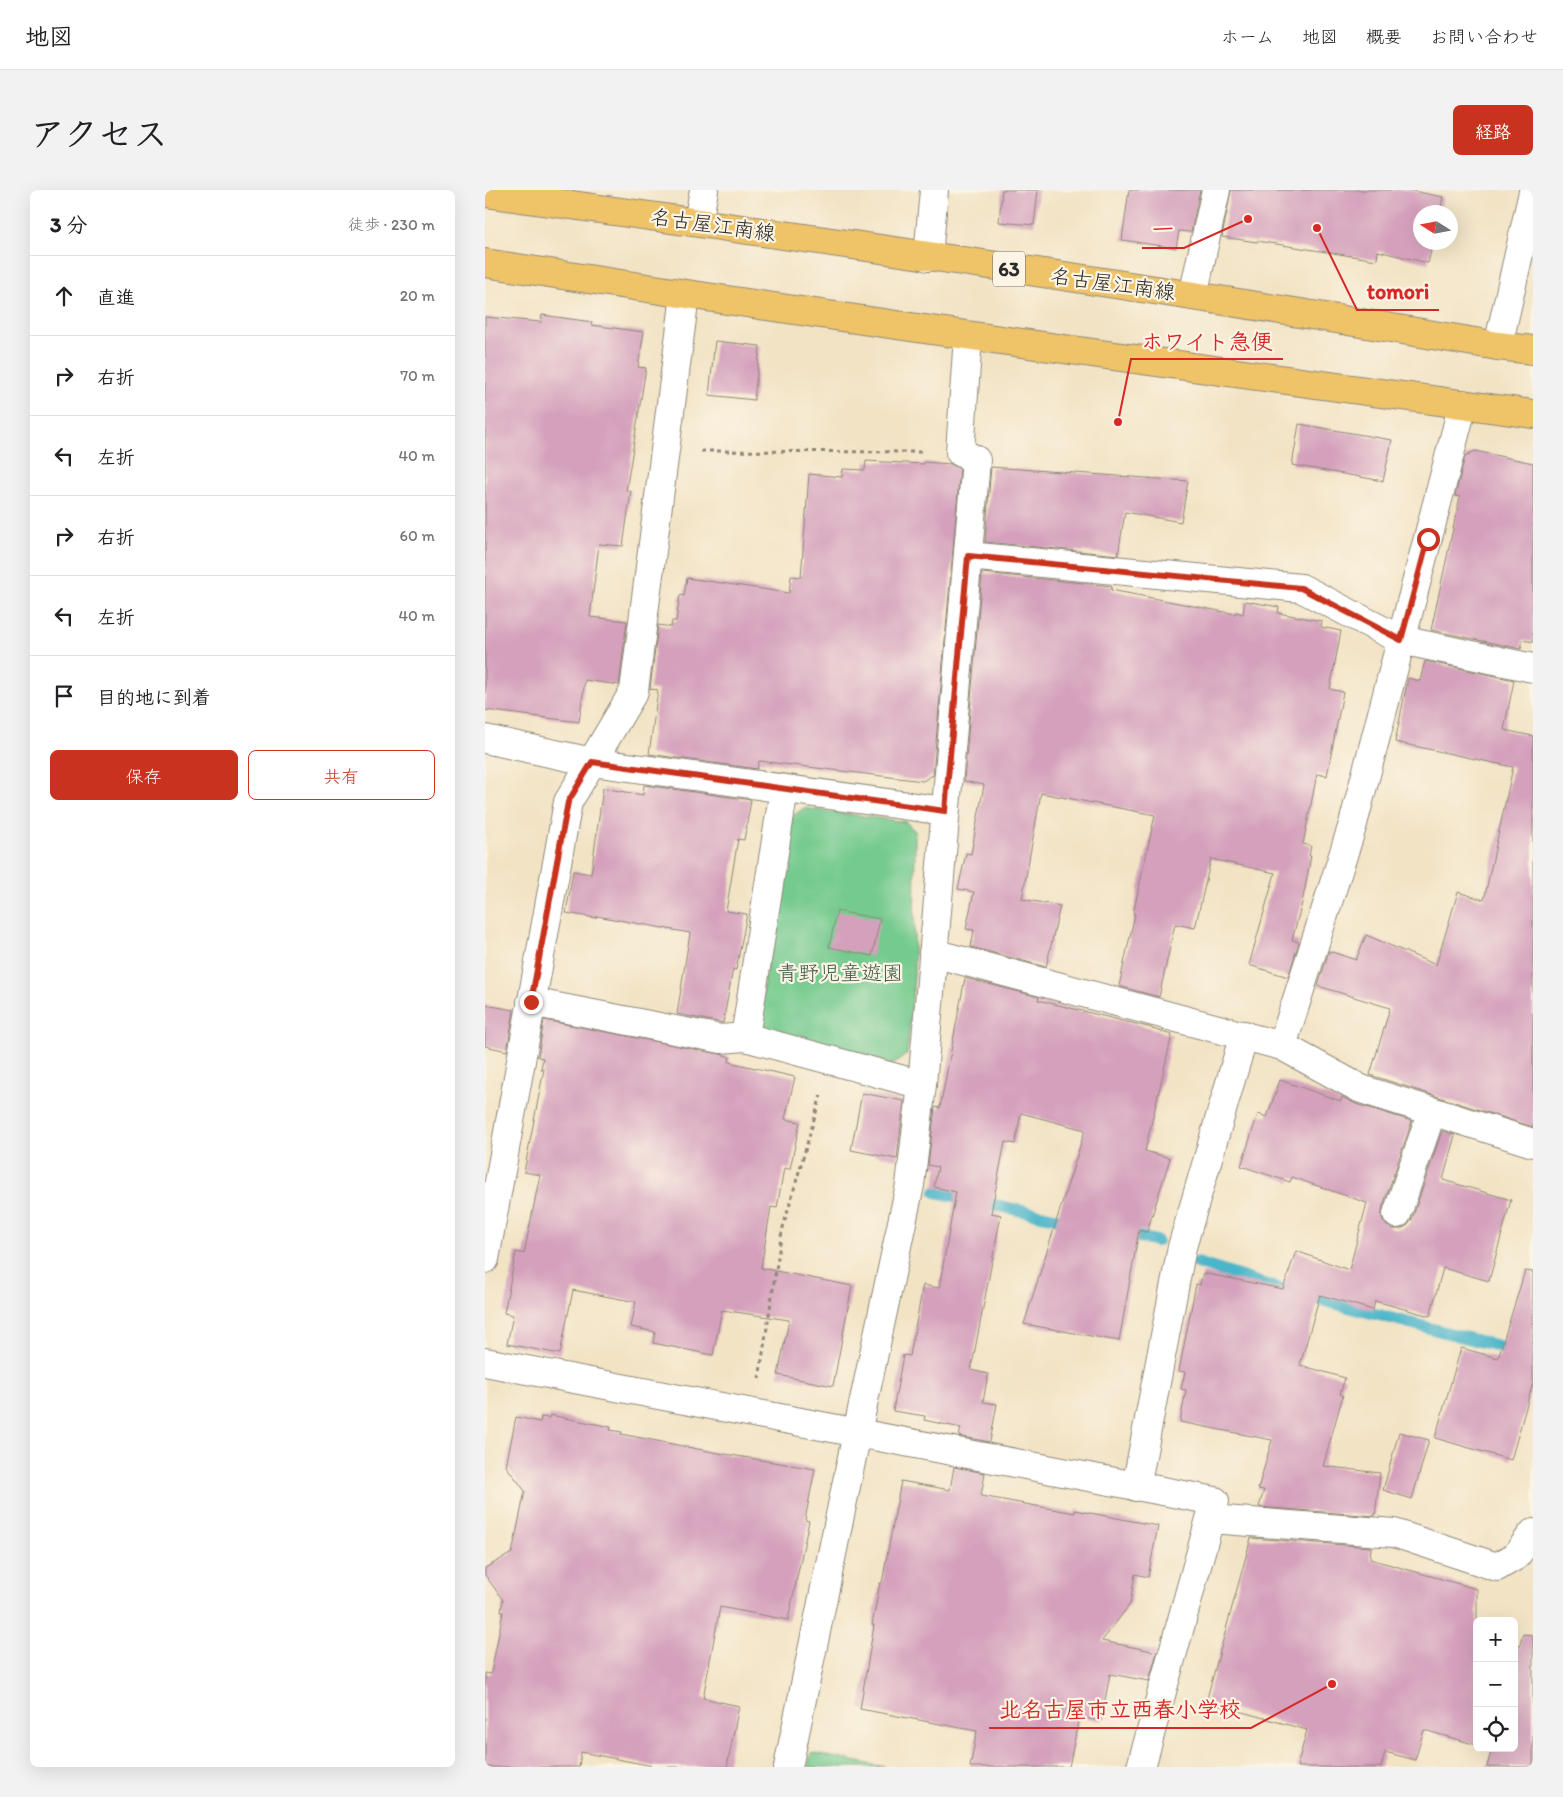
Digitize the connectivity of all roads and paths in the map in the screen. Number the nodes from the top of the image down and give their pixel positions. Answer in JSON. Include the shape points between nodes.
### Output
{"nodes":[{"id":1,"x":704,"y":190,"type":"edge"},
{"id":2,"x":934,"y":190,"type":"edge"},
{"id":3,"x":1216,"y":190,"type":"edge"},
{"id":4,"x":1533,"y":192,"type":"edge"},
{"id":5,"x":485,"y":193,"type":"edge"},
{"id":6,"x":698,"y":222,"type":"junction"},
{"id":7,"x":929,"y":257,"type":"junction"},
{"id":8,"x":485,"y":263,"type":"edge"},
{"id":9,"x":685,"y":295,"type":"junction"},
{"id":10,"x":1193,"y":296,"type":"junction"},
{"id":11,"x":967,"y":336,"type":"junction"},
{"id":12,"x":1498,"y":346,"type":"junction"},
{"id":13,"x":1533,"y":350,"type":"edge"},
{"id":14,"x":1463,"y":404,"type":"junction"},
{"id":15,"x":1533,"y":414,"type":"edge"},
{"id":16,"x":665,"y":451,"type":"junction"},
{"id":17,"x":960,"y":452,"type":"junction"},
{"id":18,"x":968,"y":556,"type":"junction"},
{"id":19,"x":1401,"y":640,"type":"junction"},
{"id":20,"x":1533,"y":668,"type":"edge"},
{"id":21,"x":485,"y":739,"type":"edge"},
{"id":22,"x":592,"y":762,"type":"junction"},
{"id":23,"x":784,"y":788,"type":"junction"},
{"id":24,"x":945,"y":811,"type":"junction"},
{"id":25,"x":933,"y":953,"type":"junction"},
{"id":26,"x":531,"y":1002,"type":"junction"},
{"id":27,"x":1244,"y":1035,"type":"junction"},
{"id":28,"x":745,"y":1037,"type":"junction"},
{"id":29,"x":1282,"y":1046,"type":"junction"},
{"id":30,"x":831,"y":1061,"type":"junction"},
{"id":31,"x":922,"y":1085,"type":"junction"},
{"id":32,"x":1431,"y":1111,"type":"junction"},
{"id":33,"x":1533,"y":1143,"type":"edge"},
{"id":34,"x":1397,"y":1214,"type":"dead end"},
{"id":35,"x":485,"y":1259,"type":"edge"},
{"id":36,"x":485,"y":1362,"type":"edge"},
{"id":37,"x":754,"y":1413,"type":"junction"},
{"id":38,"x":857,"y":1433,"type":"junction"},
{"id":39,"x":1136,"y":1486,"type":"junction"},
{"id":40,"x":1211,"y":1519,"type":"junction"},
{"id":41,"x":1533,"y":1533,"type":"edge"},
{"id":42,"x":789,"y":1767,"type":"edge"},
{"id":43,"x":1141,"y":1767,"type":"edge"}],
"edges":[{"from":1,"to":6,"type":"street"},
{"from":2,"to":7,"type":"street"},
{"from":3,"to":10,"type":"street"},
{"from":4,"to":12,"type":"street"},
{"from":5,"to":6,"type":"main road","name":"名古屋江南線","number":"63"},
{"from":6,"to":7,"type":"main road","name":"名古屋江南線","number":"63"},
{"from":7,"to":10,"type":"main road","name":"名古屋江南線","number":"63"},
{"from":8,"to":9,"type":"main road"},
{"from":9,"to":11,"type":"main road"},
{"from":9,"to":16,"type":"street"},
{"from":10,"to":12,"type":"main road","name":"名古屋江南線","number":"63"},
{"from":11,"to":14,"type":"main road"},
{"from":11,"to":17,"type":"street"},
{"from":12,"to":13,"type":"main road","name":"名古屋江南線","number":"63"},
{"from":14,"to":15,"type":"main road"},
{"from":14,"to":19,"type":"street"},
{"from":16,"to":17,"type":"path"},
{"from":16,"to":22,"type":"street","via":[[634,691]]},
{"from":17,"to":18,"type":"street","via":[[976,460]]},
{"from":18,"to":19,"type":"street","via":[[1301,588]]},
{"from":18,"to":24,"type":"street"},
{"from":19,"to":20,"type":"street"},
{"from":19,"to":29,"type":"street","via":[[1353,824]]},
{"from":21,"to":22,"type":"street"},
{"from":22,"to":23,"type":"street"},
{"from":22,"to":26,"type":"street","via":[[568,802]]},
{"from":23,"to":24,"type":"street"},
{"from":23,"to":28,"type":"street"},
{"from":24,"to":25,"type":"street"},
{"from":25,"to":27,"type":"street"},
{"from":25,"to":31,"type":"street"},
{"from":26,"to":28,"type":"street","via":[[721,1039]]},
{"from":26,"to":35,"type":"street"},
{"from":27,"to":29,"type":"street"},
{"from":27,"to":39,"type":"street","via":[[1182,1247]]},
{"from":28,"to":30,"type":"street"},
{"from":29,"to":32,"type":"street","via":[[1361,1089]]},
{"from":30,"to":31,"type":"street"},
{"from":30,"to":37,"type":"path","via":[[782,1231]]},
{"from":31,"to":38,"type":"street","via":[[910,1185]]},
{"from":32,"to":33,"type":"street"},
{"from":32,"to":34,"type":"street"},
{"from":36,"to":37,"type":"street"},
{"from":37,"to":38,"type":"street"},
{"from":38,"to":39,"type":"street"},
{"from":38,"to":42,"type":"street"},
{"from":39,"to":40,"type":"street","via":[[1215,1501]]},
{"from":40,"to":41,"type":"street","via":[[1394,1533],[1497,1567],[1516,1556]]},
{"from":40,"to":43,"type":"street"}]}
